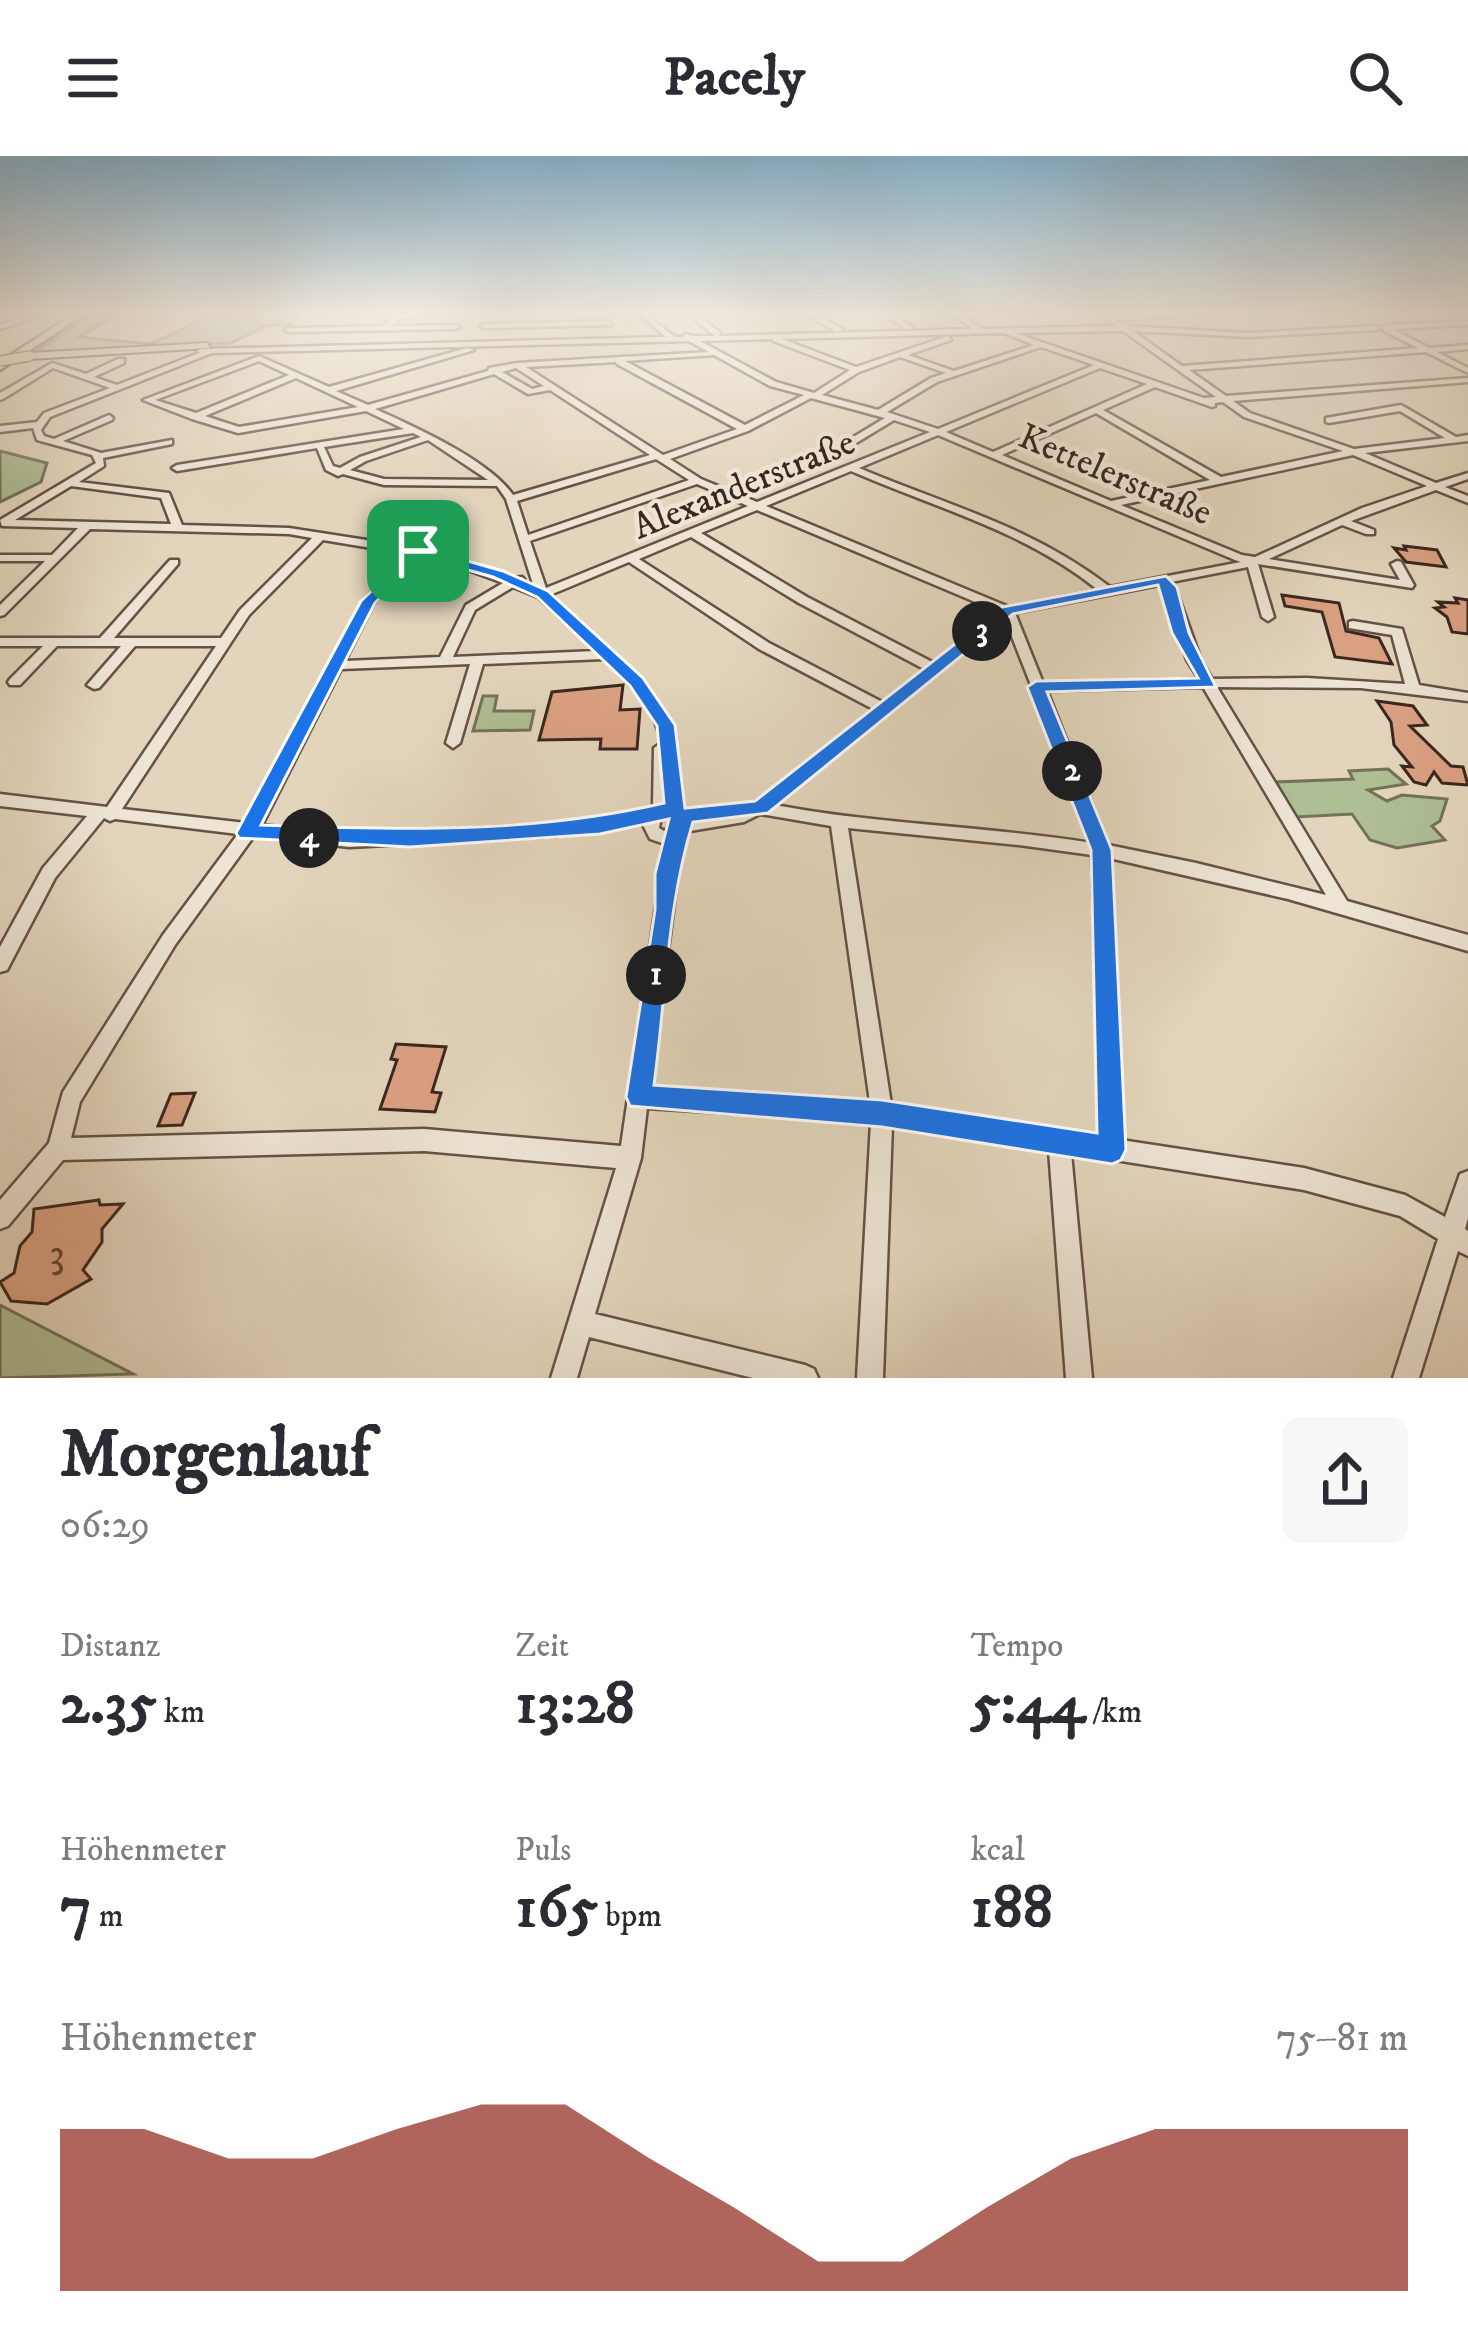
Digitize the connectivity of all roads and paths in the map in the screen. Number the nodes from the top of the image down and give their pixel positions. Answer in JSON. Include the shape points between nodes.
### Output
{"nodes":[{"id":1,"x":39,"y":371,"type":"edge"},
{"id":2,"x":65,"y":371,"type":"edge"},
{"id":3,"x":100,"y":371,"type":"edge"},
{"id":4,"x":153,"y":371,"type":"edge"},
{"id":5,"x":225,"y":371,"type":"edge"},
{"id":6,"x":288,"y":371,"type":"edge"},
{"id":7,"x":389,"y":371,"type":"edge"},
{"id":8,"x":489,"y":371,"type":"edge"},
{"id":9,"x":499,"y":371,"type":"edge"},
{"id":10,"x":526,"y":371,"type":"edge"},
{"id":11,"x":637,"y":371,"type":"edge"},
{"id":12,"x":746,"y":371,"type":"edge"},
{"id":13,"x":854,"y":371,"type":"edge"},
{"id":14,"x":946,"y":371,"type":"edge"},
{"id":15,"x":958,"y":371,"type":"edge"},
{"id":16,"x":1087,"y":371,"type":"edge"},
{"id":17,"x":1109,"y":371,"type":"edge"},
{"id":18,"x":1187,"y":371,"type":"edge"},
{"id":19,"x":952,"y":373,"type":"junction"},
{"id":20,"x":297,"y":375,"type":"junction"},
{"id":21,"x":89,"y":376,"type":"junction"},
{"id":22,"x":1468,"y":380,"type":"edge"},
{"id":23,"x":1152,"y":385,"type":"junction"},
{"id":24,"x":113,"y":386,"type":"junction"},
{"id":25,"x":550,"y":387,"type":"junction"},
{"id":26,"x":329,"y":390,"type":"junction"},
{"id":27,"x":812,"y":395,"type":"junction"},
{"id":28,"x":0,"y":397,"type":"edge"},
{"id":29,"x":1225,"y":399,"type":"junction"},
{"id":30,"x":1202,"y":401,"type":"junction"},
{"id":31,"x":368,"y":408,"type":"junction"},
{"id":32,"x":1238,"y":409,"type":"junction"},
{"id":33,"x":1097,"y":410,"type":"junction"},
{"id":34,"x":880,"y":413,"type":"junction"},
{"id":35,"x":894,"y":416,"type":"junction"},
{"id":36,"x":195,"y":417,"type":"junction"},
{"id":37,"x":109,"y":418,"type":"dead end"},
{"id":38,"x":1329,"y":420,"type":"dead end"},
{"id":39,"x":38,"y":425,"type":"junction"},
{"id":40,"x":0,"y":429,"type":"edge"},
{"id":41,"x":745,"y":429,"type":"junction"},
{"id":42,"x":413,"y":430,"type":"junction"},
{"id":43,"x":939,"y":432,"type":"junction"},
{"id":44,"x":127,"y":436,"type":"dead end"},
{"id":45,"x":429,"y":437,"type":"junction"},
{"id":46,"x":1468,"y":438,"type":"edge"},
{"id":47,"x":1453,"y":439,"type":"junction"},
{"id":48,"x":54,"y":442,"type":"junction"},
{"id":49,"x":169,"y":442,"type":"dead end"},
{"id":50,"x":358,"y":442,"type":"junction"},
{"id":51,"x":143,"y":445,"type":"junction"},
{"id":52,"x":321,"y":449,"type":"junction"},
{"id":53,"x":1354,"y":452,"type":"junction"},
{"id":54,"x":994,"y":455,"type":"junction"},
{"id":55,"x":100,"y":456,"type":"junction"},
{"id":56,"x":658,"y":457,"type":"junction"},
{"id":57,"x":825,"y":458,"type":"dead end"},
{"id":58,"x":363,"y":459,"type":"junction"},
{"id":59,"x":177,"y":468,"type":"dead end"},
{"id":60,"x":852,"y":468,"type":"junction"},
{"id":61,"x":338,"y":473,"type":"junction"},
{"id":62,"x":1468,"y":476,"type":"edge"},
{"id":63,"x":1218,"y":480,"type":"junction"},
{"id":64,"x":697,"y":481,"type":"junction"},
{"id":65,"x":500,"y":483,"type":"junction"},
{"id":66,"x":73,"y":484,"type":"junction"},
{"id":67,"x":1434,"y":486,"type":"junction"},
{"id":68,"x":511,"y":500,"type":"junction"},
{"id":69,"x":1468,"y":500,"type":"edge"},
{"id":70,"x":1111,"y":503,"type":"junction"},
{"id":71,"x":757,"y":506,"type":"junction"},
{"id":72,"x":1341,"y":521,"type":"junction"},
{"id":73,"x":1,"y":524,"type":"edge"},
{"id":74,"x":88,"y":525,"type":"junction"},
{"id":75,"x":177,"y":525,"type":"junction"},
{"id":76,"x":1370,"y":532,"type":"dead end"},
{"id":77,"x":693,"y":533,"type":"junction"},
{"id":78,"x":322,"y":536,"type":"junction"},
{"id":79,"x":523,"y":540,"type":"junction"},
{"id":80,"x":418,"y":551,"type":"junction"},
{"id":81,"x":54,"y":557,"type":"junction"},
{"id":82,"x":0,"y":558,"type":"edge"},
{"id":83,"x":630,"y":558,"type":"junction"},
{"id":84,"x":174,"y":562,"type":"dead end"},
{"id":85,"x":1252,"y":563,"type":"junction"},
{"id":86,"x":1397,"y":564,"type":"dead end"},
{"id":87,"x":532,"y":573,"type":"junction"},
{"id":88,"x":508,"y":579,"type":"junction"},
{"id":89,"x":1161,"y":580,"type":"junction"},
{"id":90,"x":1106,"y":590,"type":"junction"},
{"id":91,"x":542,"y":594,"type":"junction"},
{"id":92,"x":3,"y":605,"type":"edge"},
{"id":93,"x":1008,"y":610,"type":"junction"},
{"id":94,"x":1268,"y":617,"type":"dead end"},
{"id":95,"x":1353,"y":625,"type":"dead end"},
{"id":96,"x":54,"y":642,"type":"junction"},
{"id":97,"x":224,"y":642,"type":"junction"},
{"id":98,"x":2,"y":643,"type":"edge"},
{"id":99,"x":103,"y":643,"type":"junction"},
{"id":100,"x":130,"y":643,"type":"junction"},
{"id":101,"x":607,"y":655,"type":"junction"},
{"id":102,"x":444,"y":662,"type":"junction"},
{"id":103,"x":477,"y":662,"type":"junction"},
{"id":104,"x":336,"y":664,"type":"junction"},
{"id":105,"x":935,"y":669,"type":"junction"},
{"id":106,"x":15,"y":682,"type":"dead end"},
{"id":107,"x":1210,"y":683,"type":"junction"},
{"id":108,"x":94,"y":685,"type":"dead end"},
{"id":109,"x":1036,"y":687,"type":"junction"},
{"id":110,"x":1413,"y":687,"type":"junction"},
{"id":111,"x":1468,"y":697,"type":"edge"},
{"id":112,"x":885,"y":709,"type":"junction"},
{"id":113,"x":452,"y":743,"type":"dead end"},
{"id":114,"x":0,"y":800,"type":"edge"},
{"id":115,"x":760,"y":808,"type":"junction"},
{"id":116,"x":104,"y":814,"type":"junction"},
{"id":117,"x":666,"y":823,"type":"junction"},
{"id":118,"x":839,"y":825,"type":"junction"},
{"id":119,"x":246,"y":833,"type":"junction"},
{"id":120,"x":1101,"y":850,"type":"junction"},
{"id":121,"x":1341,"y":905,"type":"junction"},
{"id":122,"x":1468,"y":943,"type":"edge"},
{"id":123,"x":0,"y":964,"type":"edge"},
{"id":124,"x":639,"y":1097,"type":"junction"},
{"id":125,"x":882,"y":1114,"type":"junction"},
{"id":126,"x":1059,"y":1141,"type":"junction"},
{"id":127,"x":58,"y":1149,"type":"junction"},
{"id":128,"x":1112,"y":1150,"type":"junction"},
{"id":129,"x":630,"y":1158,"type":"junction"},
{"id":130,"x":1468,"y":1182,"type":"edge"},
{"id":131,"x":0,"y":1217,"type":"edge"},
{"id":132,"x":1458,"y":1238,"type":"edge"},
{"id":133,"x":580,"y":1323,"type":"junction"},
{"id":134,"x":564,"y":1378,"type":"edge"},
{"id":135,"x":805,"y":1378,"type":"edge"},
{"id":136,"x":870,"y":1378,"type":"edge"},
{"id":137,"x":1078,"y":1378,"type":"edge"},
{"id":138,"x":1406,"y":1378,"type":"edge"}],
"edges":[{"from":1,"to":28,"type":"street"},
{"from":2,"to":21,"type":"street"},
{"from":3,"to":21,"type":"street"},
{"from":4,"to":24,"type":"street"},
{"from":5,"to":36,"type":"street","via":[[147,400]]},
{"from":6,"to":20,"type":"street"},
{"from":7,"to":26,"type":"street"},
{"from":8,"to":31,"type":"street"},
{"from":9,"to":25,"type":"street","via":[[531,392]]},
{"from":10,"to":25,"type":"street"},
{"from":11,"to":41,"type":"street"},
{"from":12,"to":27,"type":"street","name":"Kettelerstraße"},
{"from":13,"to":27,"type":"street"},
{"from":14,"to":19,"type":"street"},
{"from":15,"to":19,"type":"street"},
{"from":16,"to":43,"type":"street","name":"Alexanderstraße"},
{"from":17,"to":23,"type":"street"},
{"from":18,"to":29,"type":"street"},
{"from":19,"to":34,"type":"street"},
{"from":20,"to":26,"type":"street"},
{"from":20,"to":36,"type":"street"},
{"from":21,"to":24,"type":"street"},
{"from":22,"to":29,"type":"street"},
{"from":23,"to":30,"type":"street"},
{"from":23,"to":33,"type":"street"},
{"from":24,"to":39,"type":"street"},
{"from":25,"to":56,"type":"street"},
{"from":26,"to":31,"type":"street"},
{"from":27,"to":34,"type":"street","name":"Kettelerstraße"},
{"from":27,"to":41,"type":"street"},
{"from":29,"to":30,"type":"street"},
{"from":29,"to":32,"type":"street"},
{"from":30,"to":32,"type":"street"},
{"from":31,"to":36,"type":"street","via":[[238,430]]},
{"from":31,"to":42,"type":"street"},
{"from":32,"to":53,"type":"street"},
{"from":33,"to":54,"type":"street"},
{"from":33,"to":63,"type":"street"},
{"from":34,"to":35,"type":"street","name":"Kettelerstraße"},
{"from":35,"to":43,"type":"street","name":"Kettelerstraße"},
{"from":35,"to":57,"type":"street"},
{"from":37,"to":48,"type":"street"},
{"from":38,"to":47,"type":"street","via":[[1401,409]]},
{"from":39,"to":40,"type":"street"},
{"from":39,"to":48,"type":"street","via":[[40,438]]},
{"from":41,"to":56,"type":"street"},
{"from":42,"to":45,"type":"street"},
{"from":42,"to":50,"type":"street"},
{"from":43,"to":54,"type":"street","name":"Kettelerstraße"},
{"from":43,"to":60,"type":"street","name":"Alexanderstraße"},
{"from":44,"to":51,"type":"street"},
{"from":45,"to":58,"type":"street"},
{"from":45,"to":65,"type":"street"},
{"from":46,"to":47,"type":"street"},
{"from":47,"to":53,"type":"street"},
{"from":48,"to":55,"type":"street"},
{"from":49,"to":51,"type":"street"},
{"from":50,"to":52,"type":"street"},
{"from":50,"to":58,"type":"street"},
{"from":51,"to":55,"type":"street"},
{"from":52,"to":59,"type":"street"},
{"from":52,"to":61,"type":"street"},
{"from":53,"to":63,"type":"street"},
{"from":53,"to":67,"type":"street"},
{"from":54,"to":70,"type":"street","name":"Kettelerstraße"},
{"from":55,"to":66,"type":"street","via":[[96,469]]},
{"from":56,"to":64,"type":"street"},
{"from":56,"to":68,"type":"street"},
{"from":58,"to":61,"type":"street"},
{"from":60,"to":71,"type":"street","name":"Alexanderstraße"},
{"from":60,"to":90,"type":"street","via":[[1030,536]]},
{"from":61,"to":65,"type":"street","via":[[403,484]]},
{"from":62,"to":67,"type":"street"},
{"from":63,"to":70,"type":"street"},
{"from":64,"to":71,"type":"street"},
{"from":64,"to":79,"type":"street"},
{"from":65,"to":68,"type":"street"},
{"from":66,"to":73,"type":"street"},
{"from":66,"to":75,"type":"street","via":[[165,495]]},
{"from":67,"to":69,"type":"street"},
{"from":67,"to":72,"type":"street"},
{"from":68,"to":79,"type":"street"},
{"from":70,"to":85,"type":"street","name":"Kettelerstraße"},
{"from":71,"to":77,"type":"street","name":"Alexanderstraße"},
{"from":71,"to":93,"type":"street"},
{"from":72,"to":76,"type":"street"},
{"from":72,"to":85,"type":"street"},
{"from":73,"to":74,"type":"street"},
{"from":74,"to":75,"type":"street"},
{"from":74,"to":81,"type":"street"},
{"from":75,"to":78,"type":"street"},
{"from":77,"to":83,"type":"street","name":"Alexanderstraße"},
{"from":77,"to":105,"type":"street"},
{"from":78,"to":80,"type":"street"},
{"from":78,"to":97,"type":"street","via":[[261,593]]},
{"from":79,"to":87,"type":"street"},
{"from":80,"to":88,"type":"street"},
{"from":80,"to":104,"type":"street","via":[[369,601]]},
{"from":81,"to":82,"type":"street"},
{"from":81,"to":92,"type":"street"},
{"from":83,"to":91,"type":"street","name":"Alexanderstraße"},
{"from":83,"to":112,"type":"street","via":[[764,646]]},
{"from":84,"to":99,"type":"street"},
{"from":85,"to":86,"type":"street","name":"Kettelerstraße","via":[[1408,585]]},
{"from":85,"to":89,"type":"street"},
{"from":85,"to":94,"type":"street","name":"Kettelerstraße"},
{"from":87,"to":88,"type":"street"},
{"from":87,"to":91,"type":"street"},
{"from":88,"to":91,"type":"street"},
{"from":88,"to":102,"type":"street","via":[[465,613]]},
{"from":89,"to":90,"type":"street"},
{"from":89,"to":107,"type":"street"},
{"from":90,"to":93,"type":"street"},
{"from":91,"to":101,"type":"street"},
{"from":93,"to":105,"type":"street"},
{"from":93,"to":109,"type":"street"},
{"from":95,"to":110,"type":"street","via":[[1398,632]]},
{"from":96,"to":98,"type":"street"},
{"from":96,"to":99,"type":"street"},
{"from":96,"to":106,"type":"street"},
{"from":97,"to":100,"type":"street"},
{"from":97,"to":116,"type":"street"},
{"from":99,"to":100,"type":"street"},
{"from":100,"to":108,"type":"street"},
{"from":101,"to":103,"type":"street"},
{"from":101,"to":117,"type":"street","via":[[655,710]]},
{"from":102,"to":103,"type":"street"},
{"from":102,"to":104,"type":"street"},
{"from":103,"to":113,"type":"street"},
{"from":104,"to":119,"type":"street"},
{"from":105,"to":112,"type":"street"},
{"from":107,"to":109,"type":"street"},
{"from":107,"to":110,"type":"street"},
{"from":107,"to":121,"type":"street"},
{"from":109,"to":120,"type":"street"},
{"from":110,"to":111,"type":"street"},
{"from":112,"to":115,"type":"street"},
{"from":114,"to":116,"type":"street"},
{"from":115,"to":117,"type":"street","via":[[722,821]]},
{"from":115,"to":118,"type":"street"},
{"from":116,"to":119,"type":"street"},
{"from":116,"to":123,"type":"street","via":[[49,873]]},
{"from":117,"to":119,"type":"street","via":[[369,841]]},
{"from":117,"to":124,"type":"street","via":[[666,910]]},
{"from":118,"to":120,"type":"street"},
{"from":118,"to":125,"type":"street"},
{"from":119,"to":127,"type":"street","via":[[70,1099]]},
{"from":120,"to":121,"type":"street"},
{"from":120,"to":128,"type":"street"},
{"from":121,"to":122,"type":"street"},
{"from":124,"to":125,"type":"street"},
{"from":124,"to":129,"type":"street"},
{"from":125,"to":126,"type":"street"},
{"from":125,"to":136,"type":"street"},
{"from":126,"to":128,"type":"street"},
{"from":126,"to":137,"type":"street"},
{"from":127,"to":129,"type":"street","via":[[424,1140]]},
{"from":127,"to":131,"type":"street"},
{"from":128,"to":132,"type":"street","via":[[1304,1179],[1405,1206]]},
{"from":129,"to":133,"type":"street"},
{"from":130,"to":132,"type":"street"},
{"from":132,"to":138,"type":"street"},
{"from":133,"to":134,"type":"street"},
{"from":133,"to":135,"type":"street"}]}
